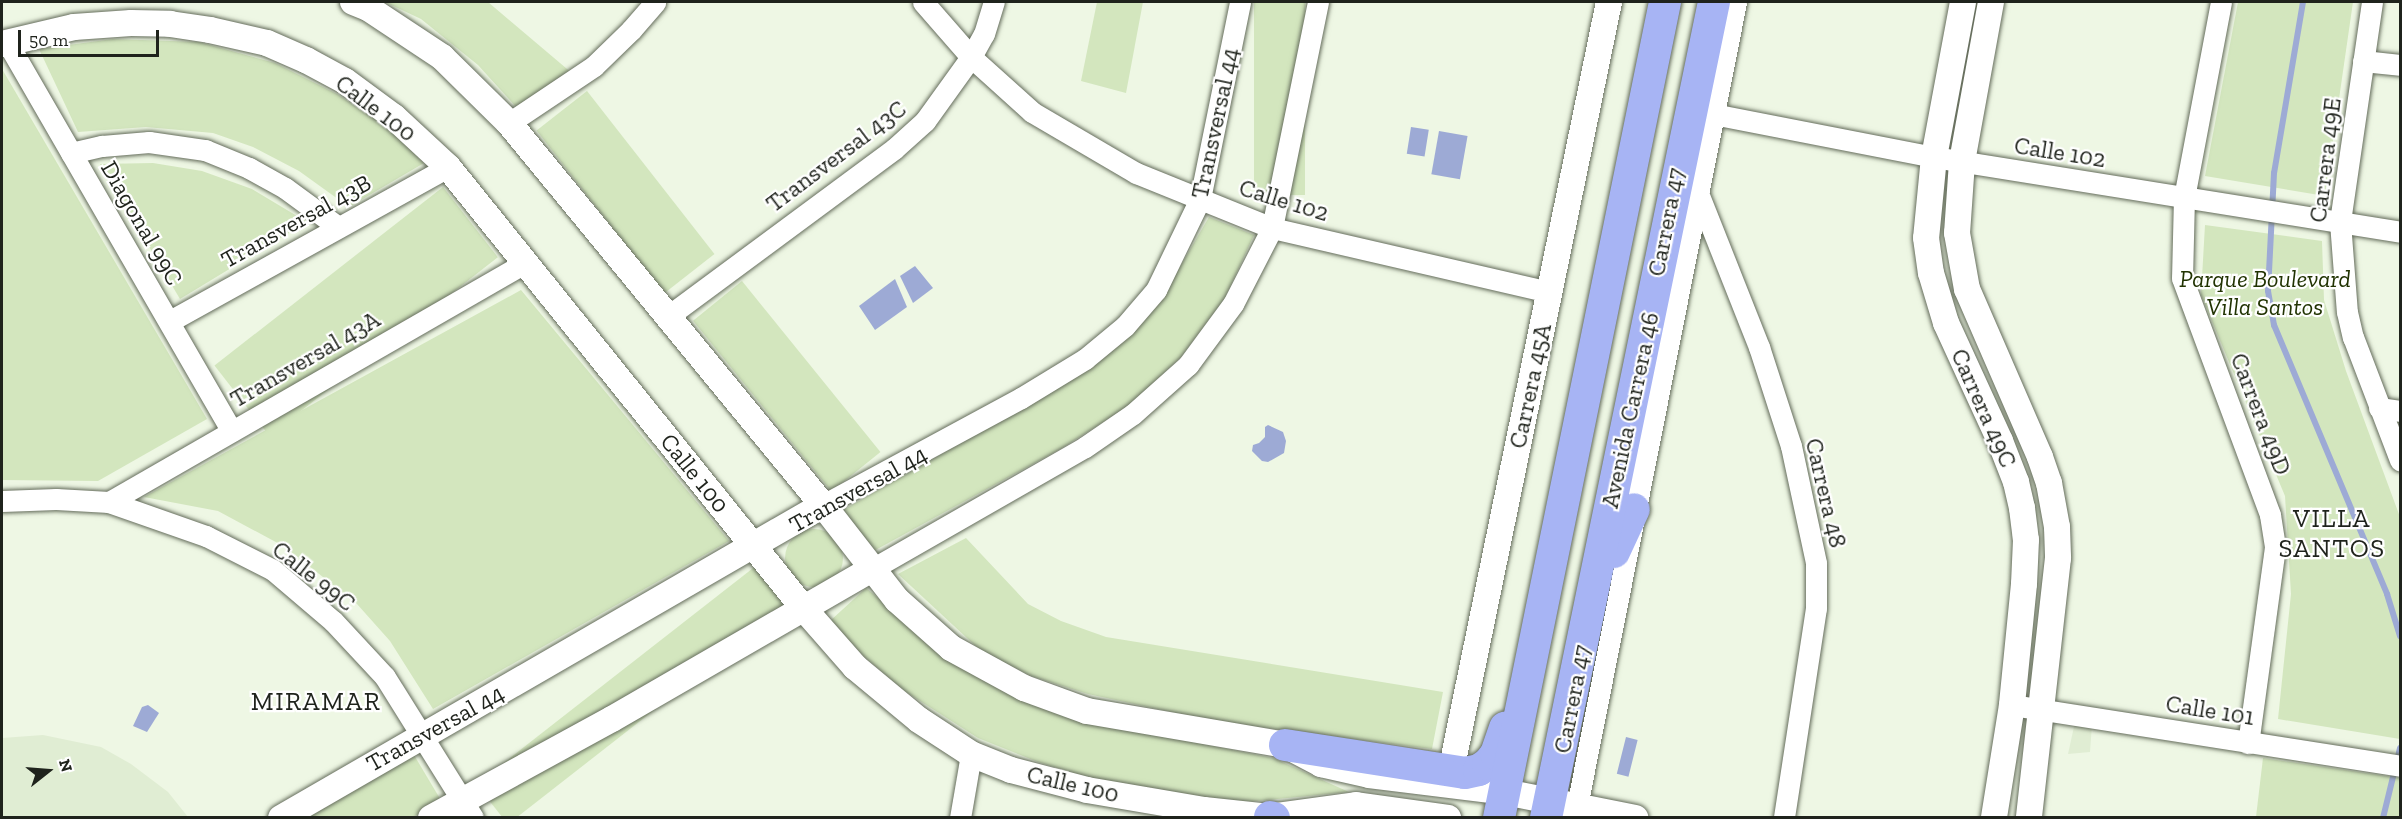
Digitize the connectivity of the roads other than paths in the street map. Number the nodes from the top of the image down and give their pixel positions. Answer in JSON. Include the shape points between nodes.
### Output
{"nodes":[{"id":1,"x":353,"y":2,"type":"edge"},
{"id":2,"x":655,"y":2,"type":"edge"},
{"id":3,"x":923,"y":2,"type":"edge"},
{"id":4,"x":994,"y":2,"type":"edge"},
{"id":5,"x":1240,"y":2,"type":"edge"},
{"id":6,"x":1318,"y":2,"type":"edge"},
{"id":7,"x":1609,"y":2,"type":"edge"},
{"id":8,"x":1665,"y":2,"type":"edge"},
{"id":9,"x":1714,"y":2,"type":"edge"},
{"id":10,"x":1736,"y":2,"type":"edge"},
{"id":11,"x":1963,"y":2,"type":"edge"},
{"id":12,"x":1991,"y":2,"type":"edge"},
{"id":13,"x":2221,"y":2,"type":"edge"},
{"id":14,"x":2372,"y":2,"type":"edge"},
{"id":15,"x":4,"y":43,"type":"edge"},
{"id":16,"x":971,"y":57,"type":"junction"},
{"id":17,"x":2363,"y":61,"type":"junction"},
{"id":18,"x":2400,"y":65,"type":"edge"},
{"id":19,"x":1713,"y":114,"type":"junction"},
{"id":20,"x":509,"y":123,"type":"junction"},
{"id":21,"x":71,"y":153,"type":"junction"},
{"id":22,"x":1935,"y":157,"type":"junction"},
{"id":23,"x":1962,"y":162,"type":"junction"},
{"id":24,"x":448,"y":167,"type":"junction"},
{"id":25,"x":1698,"y":192,"type":"junction"},
{"id":26,"x":2184,"y":197,"type":"junction"},
{"id":27,"x":1200,"y":199,"type":"junction"},
{"id":28,"x":2340,"y":222,"type":"junction"},
{"id":29,"x":338,"y":227,"type":"junction"},
{"id":30,"x":1272,"y":228,"type":"junction"},
{"id":31,"x":2400,"y":232,"type":"edge"},
{"id":32,"x":526,"y":262,"type":"junction"},
{"id":33,"x":1550,"y":292,"type":"junction"},
{"id":34,"x":667,"y":317,"type":"junction"},
{"id":35,"x":170,"y":321,"type":"junction"},
{"id":36,"x":2379,"y":408,"type":"junction"},
{"id":37,"x":2400,"y":411,"type":"edge"},
{"id":38,"x":232,"y":431,"type":"junction"},
{"id":39,"x":2400,"y":460,"type":"edge"},
{"id":40,"x":2,"y":501,"type":"edge"},
{"id":41,"x":109,"y":502,"type":"junction"},
{"id":42,"x":823,"y":506,"type":"junction"},
{"id":43,"x":1634,"y":509,"type":"junction"},
{"id":44,"x":755,"y":547,"type":"junction"},
{"id":45,"x":872,"y":569,"type":"junction"},
{"id":46,"x":1591,"y":602,"type":"junction"},
{"id":47,"x":1541,"y":604,"type":"junction"},
{"id":48,"x":805,"y":610,"type":"junction"},
{"id":49,"x":2012,"y":705,"type":"junction"},
{"id":50,"x":2043,"y":709,"type":"junction"},
{"id":51,"x":423,"y":736,"type":"junction"},
{"id":52,"x":2248,"y":743,"type":"junction"},
{"id":53,"x":1285,"y":745,"type":"junction"},
{"id":54,"x":971,"y":754,"type":"junction"},
{"id":55,"x":2391,"y":765,"type":"edge"},
{"id":56,"x":1451,"y":771,"type":"junction"},
{"id":57,"x":1502,"y":805,"type":"edge"},
{"id":58,"x":1558,"y":808,"type":"edge"},
{"id":59,"x":467,"y":809,"type":"edge"},
{"id":60,"x":1203,"y":814,"type":"edge"},
{"id":61,"x":1272,"y":817,"type":"edge"},
{"id":62,"x":281,"y":818,"type":"edge"},
{"id":63,"x":431,"y":818,"type":"edge"},
{"id":64,"x":960,"y":818,"type":"edge"},
{"id":65,"x":1448,"y":818,"type":"edge"},
{"id":66,"x":1635,"y":818,"type":"edge"},
{"id":67,"x":1784,"y":818,"type":"edge"},
{"id":68,"x":1994,"y":818,"type":"edge"},
{"id":69,"x":2029,"y":818,"type":"edge"}],
"edges":[{"from":1,"to":20,"type":"street","via":[[442,57]]},
{"from":2,"to":20,"type":"street","via":[[594,66]]},
{"from":3,"to":16,"type":"street","name":"Calle 102"},
{"from":4,"to":16,"type":"street","name":"Transversal 43C","via":[[984,34]]},
{"from":5,"to":27,"type":"street","name":"Transversal 44"},
{"from":6,"to":30,"type":"street"},
{"from":7,"to":33,"type":"street","name":"Carrera 45A"},
{"from":8,"to":47,"type":"main road","name":"Avenida Carrera 46"},
{"from":9,"to":46,"type":"main road","name":"Avenida Carrera 46"},
{"from":10,"to":19,"type":"street","name":"Carrera 47"},
{"from":11,"to":22,"type":"street","name":"Carrera 49C"},
{"from":12,"to":23,"type":"street","name":"Carrera 49C"},
{"from":13,"to":26,"type":"street","name":"Carrera 49D"},
{"from":14,"to":17,"type":"street","name":"Carrera 49E"},
{"from":15,"to":21,"type":"street","name":"Diagonal 99C"},
{"from":15,"to":24,"type":"street","name":"Calle 100","via":[[74,27],[131,23],[200,28],[267,43],[345,81],[394,117]]},
{"from":16,"to":27,"type":"street","name":"Calle 102","via":[[1032,112],[1136,172]]},
{"from":16,"to":34,"type":"street","name":"Transversal 43C","via":[[926,121],[894,149]]},
{"from":17,"to":18,"type":"street"},
{"from":17,"to":28,"type":"street","name":"Carrera 49E"},
{"from":19,"to":22,"type":"street","name":"Calle 102"},
{"from":19,"to":25,"type":"street","name":"Carrera 47"},
{"from":20,"to":34,"type":"street"},
{"from":21,"to":29,"type":"street","via":[[149,142],[205,150],[285,188]]},
{"from":21,"to":35,"type":"street","name":"Diagonal 99C"},
{"from":22,"to":23,"type":"street","name":"Calle 102"},
{"from":22,"to":49,"type":"street","name":"Carrera 49C","via":[[1926,238],[1931,273],[1947,323],[2016,482],[2022,508],[2026,540],[2024,584]]},
{"from":23,"to":26,"type":"street","name":"Calle 102"},
{"from":23,"to":50,"type":"street","name":"Carrera 49C","via":[[1957,233],[1967,289],[2040,457],[2057,527],[2058,558]]},
{"from":24,"to":29,"type":"street","name":"Transversal 43B"},
{"from":24,"to":32,"type":"street","name":"Calle 100"},
{"from":25,"to":43,"type":"street","name":"Carrera 47"},
{"from":25,"to":67,"type":"street","name":"Carrera 48","via":[[1759,347],[1787,435],[1816,563],[1816,608]]},
{"from":26,"to":28,"type":"street","name":"Calle 102"},
{"from":26,"to":52,"type":"street","name":"Carrera 49D","via":[[2182,278],[2259,480],[2275,547]]},
{"from":27,"to":30,"type":"street","name":"Calle 102"},
{"from":27,"to":42,"type":"street","name":"Transversal 44","via":[[1156,290],[1125,326],[1085,359],[1011,404]]},
{"from":28,"to":31,"type":"street","name":"Calle 102"},
{"from":28,"to":36,"type":"street","name":"Carrera 49E","via":[[2352,337]]},
{"from":29,"to":35,"type":"street","name":"Transversal 43B"},
{"from":30,"to":33,"type":"street","name":"Calle 102"},
{"from":30,"to":45,"type":"street","via":[[1233,304],[1188,365],[1133,414],[1085,447]]},
{"from":32,"to":38,"type":"street","name":"Transversal 43A"},
{"from":32,"to":44,"type":"street","name":"Calle 100"},
{"from":33,"to":56,"type":"street","name":"Carrera 45A"},
{"from":34,"to":42,"type":"street"},
{"from":35,"to":38,"type":"street","name":"Diagonal 99C"},
{"from":36,"to":37,"type":"street"},
{"from":36,"to":39,"type":"street","name":"Carrera 49E"},
{"from":38,"to":41,"type":"street","name":"Transversal 43A"},
{"from":40,"to":41,"type":"street","name":"Calle 99C"},
{"from":41,"to":51,"type":"street","name":"Calle 99C","via":[[206,536],[273,570],[358,646],[385,677]]},
{"from":42,"to":44,"type":"street","name":"Transversal 44"},
{"from":42,"to":45,"type":"street"},
{"from":43,"to":46,"type":"main road"},
{"from":43,"to":58,"type":"street","name":"Carrera 47"},
{"from":44,"to":48,"type":"street","name":"Calle 100"},
{"from":44,"to":51,"type":"street","name":"Transversal 44"},
{"from":45,"to":48,"type":"street"},
{"from":45,"to":53,"type":"street","via":[[897,600],[951,648],[1024,688],[1087,711]]},
{"from":46,"to":58,"type":"main road","name":"Avenida Carrera 46"},
{"from":47,"to":56,"type":"main road","via":[[1529,612],[1511,707],[1496,754],[1479,770]]},
{"from":47,"to":57,"type":"main road","name":"Avenida Carrera 46"},
{"from":48,"to":54,"type":"street","name":"Calle 100","via":[[855,667],[919,720]]},
{"from":48,"to":59,"type":"street"},
{"from":49,"to":50,"type":"street","name":"Calle 101"},
{"from":49,"to":68,"type":"street","name":"Carrera 49C"},
{"from":50,"to":52,"type":"street","name":"Calle 101"},
{"from":50,"to":69,"type":"street","name":"Carrera 49C"},
{"from":51,"to":59,"type":"street","name":"Calle 99C"},
{"from":51,"to":62,"type":"street","name":"Transversal 44"},
{"from":52,"to":55,"type":"street","name":"Calle 101"},
{"from":53,"to":56,"type":"main road"},
{"from":53,"to":57,"type":"street","via":[[1321,764]]},
{"from":54,"to":60,"type":"street","name":"Calle 100","via":[[1011,770],[1087,790]]},
{"from":54,"to":64,"type":"street"},
{"from":57,"to":58,"type":"street"},
{"from":58,"to":66,"type":"street"},
{"from":59,"to":63,"type":"street"},
{"from":60,"to":61,"type":"street","name":"Calle 100"},
{"from":61,"to":65,"type":"street","name":"Calle 100","via":[[1356,805]]}]}
